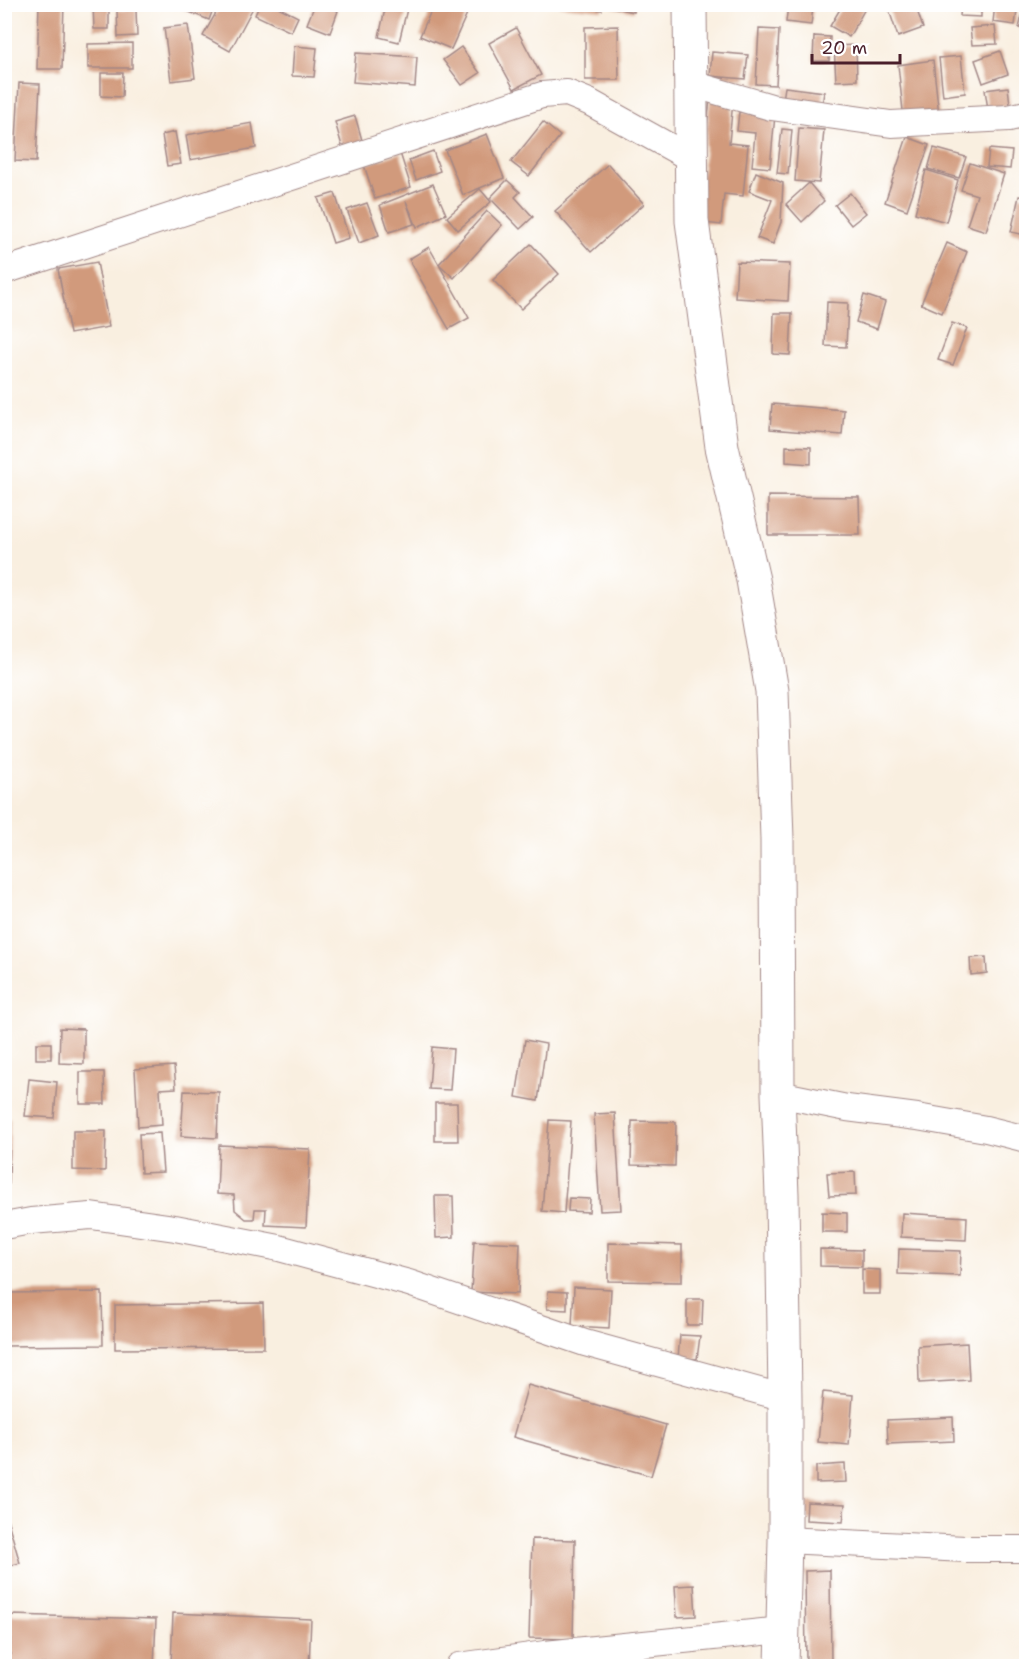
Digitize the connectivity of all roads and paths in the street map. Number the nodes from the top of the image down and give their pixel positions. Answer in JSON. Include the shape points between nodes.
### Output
{"nodes":[{"id":1,"x":690,"y":4,"type":"edge"},
{"id":2,"x":692,"y":84,"type":"junction"},
{"id":3,"x":1026,"y":114,"type":"edge"},
{"id":4,"x":690,"y":158,"type":"junction"},
{"id":5,"x":4,"y":271,"type":"edge"},
{"id":6,"x":778,"y":1094,"type":"junction"},
{"id":7,"x":1026,"y":1139,"type":"edge"},
{"id":8,"x":4,"y":1226,"type":"edge"},
{"id":9,"x":785,"y":1398,"type":"junction"},
{"id":10,"x":785,"y":1540,"type":"junction"},
{"id":11,"x":1026,"y":1550,"type":"edge"},
{"id":12,"x":782,"y":1630,"type":"junction"},
{"id":13,"x":459,"y":1666,"type":"edge"},
{"id":14,"x":782,"y":1666,"type":"edge"}],
"edges":[{"from":1,"to":2,"type":"street"},
{"from":2,"to":3,"type":"street","via":[[771,107],[891,124]]},
{"from":2,"to":4,"type":"street"},
{"from":4,"to":5,"type":"street","via":[[589,102],[567,93],[542,95]]},
{"from":4,"to":6,"type":"street","via":[[692,221],[722,447],[753,580],[772,691]]},
{"from":6,"to":7,"type":"street"},
{"from":6,"to":9,"type":"street"},
{"from":8,"to":9,"type":"street","via":[[91,1216],[279,1248],[409,1282],[585,1343]]},
{"from":9,"to":10,"type":"street"},
{"from":10,"to":11,"type":"street"},
{"from":10,"to":12,"type":"street"},
{"from":12,"to":13,"type":"street"},
{"from":12,"to":14,"type":"street"}]}
